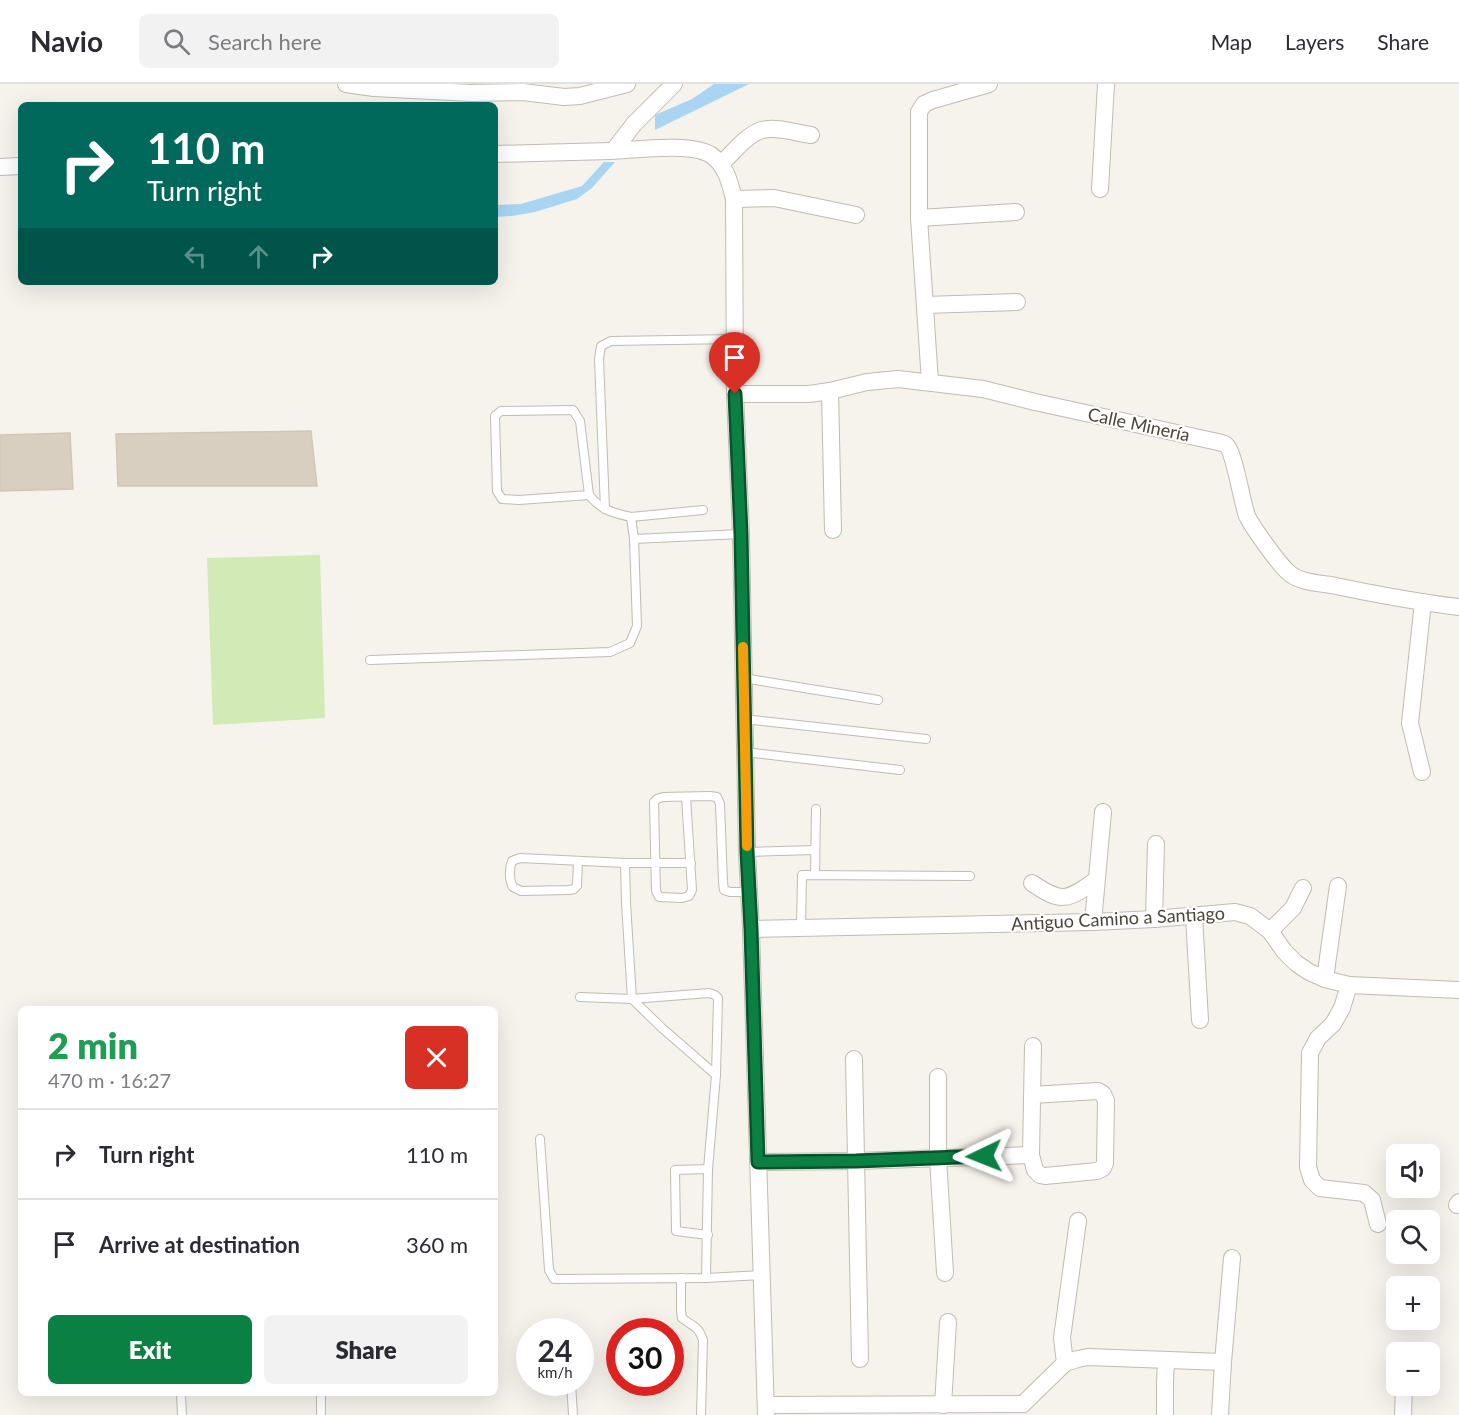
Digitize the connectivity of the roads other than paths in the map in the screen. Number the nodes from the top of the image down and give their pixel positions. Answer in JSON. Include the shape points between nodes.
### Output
{"nodes":[{"id":1,"x":346,"y":84,"type":"edge"},
{"id":2,"x":627,"y":84,"type":"edge"},
{"id":3,"x":674,"y":84,"type":"edge"},
{"id":4,"x":989,"y":84,"type":"edge"},
{"id":5,"x":1106,"y":84,"type":"edge"},
{"id":6,"x":375,"y":86,"type":"edge"},
{"id":7,"x":523,"y":88,"type":"edge"},
{"id":8,"x":811,"y":135,"type":"dead end"},
{"id":9,"x":617,"y":150,"type":"junction"},
{"id":10,"x":498,"y":154,"type":"edge"},
{"id":11,"x":721,"y":164,"type":"junction"},
{"id":12,"x":18,"y":166,"type":"edge"},
{"id":13,"x":0,"y":167,"type":"edge"},
{"id":14,"x":1100,"y":189,"type":"dead end"},
{"id":15,"x":734,"y":199,"type":"junction"},
{"id":16,"x":1016,"y":212,"type":"dead end"},
{"id":17,"x":856,"y":215,"type":"dead end"},
{"id":18,"x":919,"y":218,"type":"junction"},
{"id":19,"x":1017,"y":302,"type":"dead end"},
{"id":20,"x":925,"y":305,"type":"junction"},
{"id":21,"x":735,"y":339,"type":"junction"},
{"id":22,"x":930,"y":382,"type":"junction"},
{"id":23,"x":830,"y":391,"type":"junction"},
{"id":24,"x":735,"y":394,"type":"junction"},
{"id":25,"x":590,"y":495,"type":"junction"},
{"id":26,"x":605,"y":509,"type":"junction"},
{"id":27,"x":703,"y":510,"type":"dead end"},
{"id":28,"x":631,"y":518,"type":"junction"},
{"id":29,"x":833,"y":530,"type":"dead end"},
{"id":30,"x":741,"y":534,"type":"junction"},
{"id":31,"x":634,"y":539,"type":"junction"},
{"id":32,"x":1423,"y":603,"type":"junction"},
{"id":33,"x":1459,"y":607,"type":"edge"},
{"id":34,"x":370,"y":660,"type":"dead end"},
{"id":35,"x":743,"y":678,"type":"junction"},
{"id":36,"x":878,"y":700,"type":"dead end"},
{"id":37,"x":744,"y":719,"type":"junction"},
{"id":38,"x":926,"y":739,"type":"dead end"},
{"id":39,"x":745,"y":752,"type":"junction"},
{"id":40,"x":900,"y":770,"type":"dead end"},
{"id":41,"x":1422,"y":772,"type":"dead end"},
{"id":42,"x":686,"y":797,"type":"junction"},
{"id":43,"x":816,"y":809,"type":"dead end"},
{"id":44,"x":1103,"y":812,"type":"dead end"},
{"id":45,"x":1156,"y":844,"type":"dead end"},
{"id":46,"x":815,"y":850,"type":"junction"},
{"id":47,"x":747,"y":852,"type":"junction"},
{"id":48,"x":578,"y":861,"type":"junction"},
{"id":49,"x":625,"y":863,"type":"junction"},
{"id":50,"x":655,"y":863,"type":"junction"},
{"id":51,"x":691,"y":863,"type":"junction"},
{"id":52,"x":815,"y":875,"type":"junction"},
{"id":53,"x":970,"y":876,"type":"dead end"},
{"id":54,"x":1096,"y":880,"type":"junction"},
{"id":55,"x":1032,"y":883,"type":"dead end"},
{"id":56,"x":1338,"y":886,"type":"dead end"},
{"id":57,"x":1303,"y":888,"type":"dead end"},
{"id":58,"x":749,"y":892,"type":"junction"},
{"id":59,"x":1194,"y":916,"type":"junction"},
{"id":60,"x":1154,"y":919,"type":"junction"},
{"id":61,"x":1093,"y":922,"type":"junction"},
{"id":62,"x":801,"y":927,"type":"junction"},
{"id":63,"x":751,"y":929,"type":"junction"},
{"id":64,"x":1270,"y":931,"type":"junction"},
{"id":65,"x":1325,"y":979,"type":"junction"},
{"id":66,"x":1349,"y":985,"type":"junction"},
{"id":67,"x":1459,"y":990,"type":"edge"},
{"id":68,"x":580,"y":997,"type":"dead end"},
{"id":69,"x":632,"y":999,"type":"junction"},
{"id":70,"x":1200,"y":1020,"type":"dead end"},
{"id":71,"x":1033,"y":1046,"type":"dead end"},
{"id":72,"x":854,"y":1059,"type":"dead end"},
{"id":73,"x":716,"y":1075,"type":"junction"},
{"id":74,"x":938,"y":1077,"type":"dead end"},
{"id":75,"x":1032,"y":1095,"type":"junction"},
{"id":76,"x":540,"y":1139,"type":"dead end"},
{"id":77,"x":1031,"y":1155,"type":"junction"},
{"id":78,"x":938,"y":1158,"type":"junction"},
{"id":79,"x":856,"y":1161,"type":"junction"},
{"id":80,"x":758,"y":1162,"type":"junction"},
{"id":81,"x":708,"y":1169,"type":"junction"},
{"id":82,"x":1078,"y":1221,"type":"dead end"},
{"id":83,"x":1378,"y":1224,"type":"dead end"},
{"id":84,"x":708,"y":1235,"type":"junction"},
{"id":85,"x":1232,"y":1258,"type":"dead end"},
{"id":86,"x":945,"y":1273,"type":"dead end"},
{"id":87,"x":762,"y":1275,"type":"junction"},
{"id":88,"x":681,"y":1278,"type":"junction"},
{"id":89,"x":706,"y":1278,"type":"junction"},
{"id":90,"x":948,"y":1322,"type":"dead end"},
{"id":91,"x":860,"y":1359,"type":"dead end"},
{"id":92,"x":1166,"y":1360,"type":"junction"},
{"id":93,"x":1223,"y":1362,"type":"junction"},
{"id":94,"x":1065,"y":1363,"type":"junction"},
{"id":95,"x":181,"y":1396,"type":"edge"},
{"id":96,"x":321,"y":1396,"type":"edge"},
{"id":97,"x":572,"y":1396,"type":"edge"},
{"id":98,"x":1404,"y":1396,"type":"edge"},
{"id":99,"x":943,"y":1405,"type":"junction"},
{"id":100,"x":1026,"y":1409,"type":"edge"},
{"id":101,"x":766,"y":1410,"type":"edge"},
{"id":102,"x":182,"y":1415,"type":"edge"},
{"id":103,"x":321,"y":1415,"type":"edge"},
{"id":104,"x":573,"y":1415,"type":"edge"},
{"id":105,"x":701,"y":1415,"type":"edge"},
{"id":106,"x":1165,"y":1415,"type":"edge"},
{"id":107,"x":1220,"y":1415,"type":"edge"},
{"id":108,"x":1403,"y":1415,"type":"edge"}],
"edges":[{"from":1,"to":6,"type":"street"},
{"from":2,"to":7,"type":"street","via":[[564,97]]},
{"from":3,"to":9,"type":"street","via":[[634,124]]},
{"from":4,"to":18,"type":"street","via":[[933,100],[919,112]]},
{"from":5,"to":14,"type":"street"},
{"from":6,"to":7,"type":"street","via":[[471,93]]},
{"from":8,"to":11,"type":"street","via":[[764,130],[752,135]]},
{"from":9,"to":10,"type":"street"},
{"from":9,"to":11,"type":"street","via":[[694,150],[710,154]]},
{"from":11,"to":15,"type":"street"},
{"from":12,"to":13,"type":"street"},
{"from":15,"to":17,"type":"street","via":[[774,198]]},
{"from":15,"to":21,"type":"street"},
{"from":16,"to":18,"type":"street"},
{"from":18,"to":20,"type":"street"},
{"from":19,"to":20,"type":"street"},
{"from":20,"to":22,"type":"street"},
{"from":21,"to":24,"type":"street"},
{"from":21,"to":26,"type":"lane","via":[[611,341],[602,346],[599,359]]},
{"from":22,"to":23,"type":"street","name":"Calle Minería","via":[[898,379]]},
{"from":22,"to":32,"type":"street","name":"Calle Minería","via":[[983,389],[1227,446],[1248,516],[1288,573],[1301,579]]},
{"from":23,"to":24,"type":"street","name":"Calle Minería"},
{"from":23,"to":29,"type":"street"},
{"from":24,"to":30,"type":"street"},
{"from":25,"to":25,"type":"lane","via":[[502,499],[496,491],[495,416],[501,411],[573,410],[580,421]]},
{"from":25,"to":26,"type":"lane"},
{"from":26,"to":28,"type":"lane"},
{"from":27,"to":28,"type":"lane"},
{"from":28,"to":31,"type":"lane"},
{"from":30,"to":31,"type":"lane"},
{"from":30,"to":35,"type":"street"},
{"from":31,"to":34,"type":"lane","via":[[637,626],[630,643],[610,652]]},
{"from":32,"to":33,"type":"street","name":"Calle Minería"},
{"from":32,"to":41,"type":"street","via":[[1410,723]]},
{"from":35,"to":36,"type":"lane"},
{"from":35,"to":37,"type":"street"},
{"from":37,"to":38,"type":"lane"},
{"from":37,"to":39,"type":"street"},
{"from":39,"to":40,"type":"lane"},
{"from":39,"to":47,"type":"street"},
{"from":42,"to":50,"type":"lane","via":[[663,797],[654,802]]},
{"from":42,"to":51,"type":"lane"},
{"from":42,"to":58,"type":"lane","via":[[717,797],[724,890]]},
{"from":43,"to":46,"type":"lane"},
{"from":44,"to":54,"type":"street"},
{"from":45,"to":60,"type":"street"},
{"from":46,"to":47,"type":"lane"},
{"from":46,"to":52,"type":"lane"},
{"from":47,"to":58,"type":"street"},
{"from":48,"to":48,"type":"lane","via":[[520,858],[510,865],[511,882],[521,891],[574,889]]},
{"from":48,"to":49,"type":"lane"},
{"from":49,"to":50,"type":"lane"},
{"from":49,"to":69,"type":"lane"},
{"from":50,"to":51,"type":"lane"},
{"from":50,"to":51,"type":"lane","via":[[659,897],[682,898],[692,890]]},
{"from":52,"to":53,"type":"lane"},
{"from":52,"to":62,"type":"lane","via":[[802,875]]},
{"from":54,"to":55,"type":"street","via":[[1064,897],[1050,895]]},
{"from":54,"to":61,"type":"street"},
{"from":56,"to":65,"type":"street"},
{"from":57,"to":64,"type":"street","via":[[1293,908]]},
{"from":58,"to":63,"type":"street"},
{"from":59,"to":60,"type":"street","name":"Antiguo Camino a Santiago"},
{"from":59,"to":64,"type":"street","name":"Antiguo Camino a Santiago","via":[[1235,912],[1250,916]]},
{"from":59,"to":70,"type":"street"},
{"from":60,"to":61,"type":"street","name":"Antiguo Camino a Santiago"},
{"from":61,"to":62,"type":"street","name":"Antiguo Camino a Santiago"},
{"from":62,"to":63,"type":"street","name":"Antiguo Camino a Santiago"},
{"from":63,"to":80,"type":"street"},
{"from":64,"to":65,"type":"street","name":"Antiguo Camino a Santiago","via":[[1296,963]]},
{"from":65,"to":66,"type":"street","name":"Antiguo Camino a Santiago"},
{"from":66,"to":67,"type":"street","name":"Antiguo Camino a Santiago"},
{"from":66,"to":83,"type":"street","via":[[1342,1008],[1310,1053],[1308,1167],[1320,1188],[1364,1193],[1372,1200]]},
{"from":68,"to":69,"type":"lane"},
{"from":69,"to":73,"type":"lane"},
{"from":69,"to":73,"type":"lane","via":[[715,995]]},
{"from":71,"to":75,"type":"street"},
{"from":72,"to":79,"type":"street"},
{"from":73,"to":81,"type":"lane"},
{"from":74,"to":78,"type":"street"},
{"from":75,"to":77,"type":"street"},
{"from":75,"to":77,"type":"street","via":[[1098,1091],[1103,1094],[1105,1163],[1097,1171],[1045,1176],[1035,1170]]},
{"from":76,"to":88,"type":"lane","via":[[549,1270],[554,1279]]},
{"from":77,"to":78,"type":"street"},
{"from":78,"to":79,"type":"street"},
{"from":78,"to":86,"type":"street"},
{"from":79,"to":80,"type":"street"},
{"from":79,"to":91,"type":"street"},
{"from":80,"to":87,"type":"street"},
{"from":81,"to":84,"type":"lane"},
{"from":81,"to":84,"type":"lane","via":[[675,1170],[676,1232]]},
{"from":82,"to":94,"type":"street","via":[[1062,1338]]},
{"from":84,"to":89,"type":"lane"},
{"from":85,"to":93,"type":"street"},
{"from":87,"to":89,"type":"lane"},
{"from":87,"to":101,"type":"street"},
{"from":88,"to":89,"type":"lane"},
{"from":88,"to":105,"type":"lane","via":[[682,1318],[700,1330],[703,1340]]},
{"from":90,"to":99,"type":"street"},
{"from":92,"to":93,"type":"street"},
{"from":92,"to":94,"type":"street","via":[[1088,1357]]},
{"from":92,"to":106,"type":"street"},
{"from":93,"to":107,"type":"street"},
{"from":94,"to":100,"type":"street"},
{"from":95,"to":102,"type":"lane"},
{"from":96,"to":103,"type":"lane"},
{"from":97,"to":104,"type":"lane"},
{"from":98,"to":108,"type":"street"},
{"from":99,"to":100,"type":"street"},
{"from":99,"to":101,"type":"street"}]}
